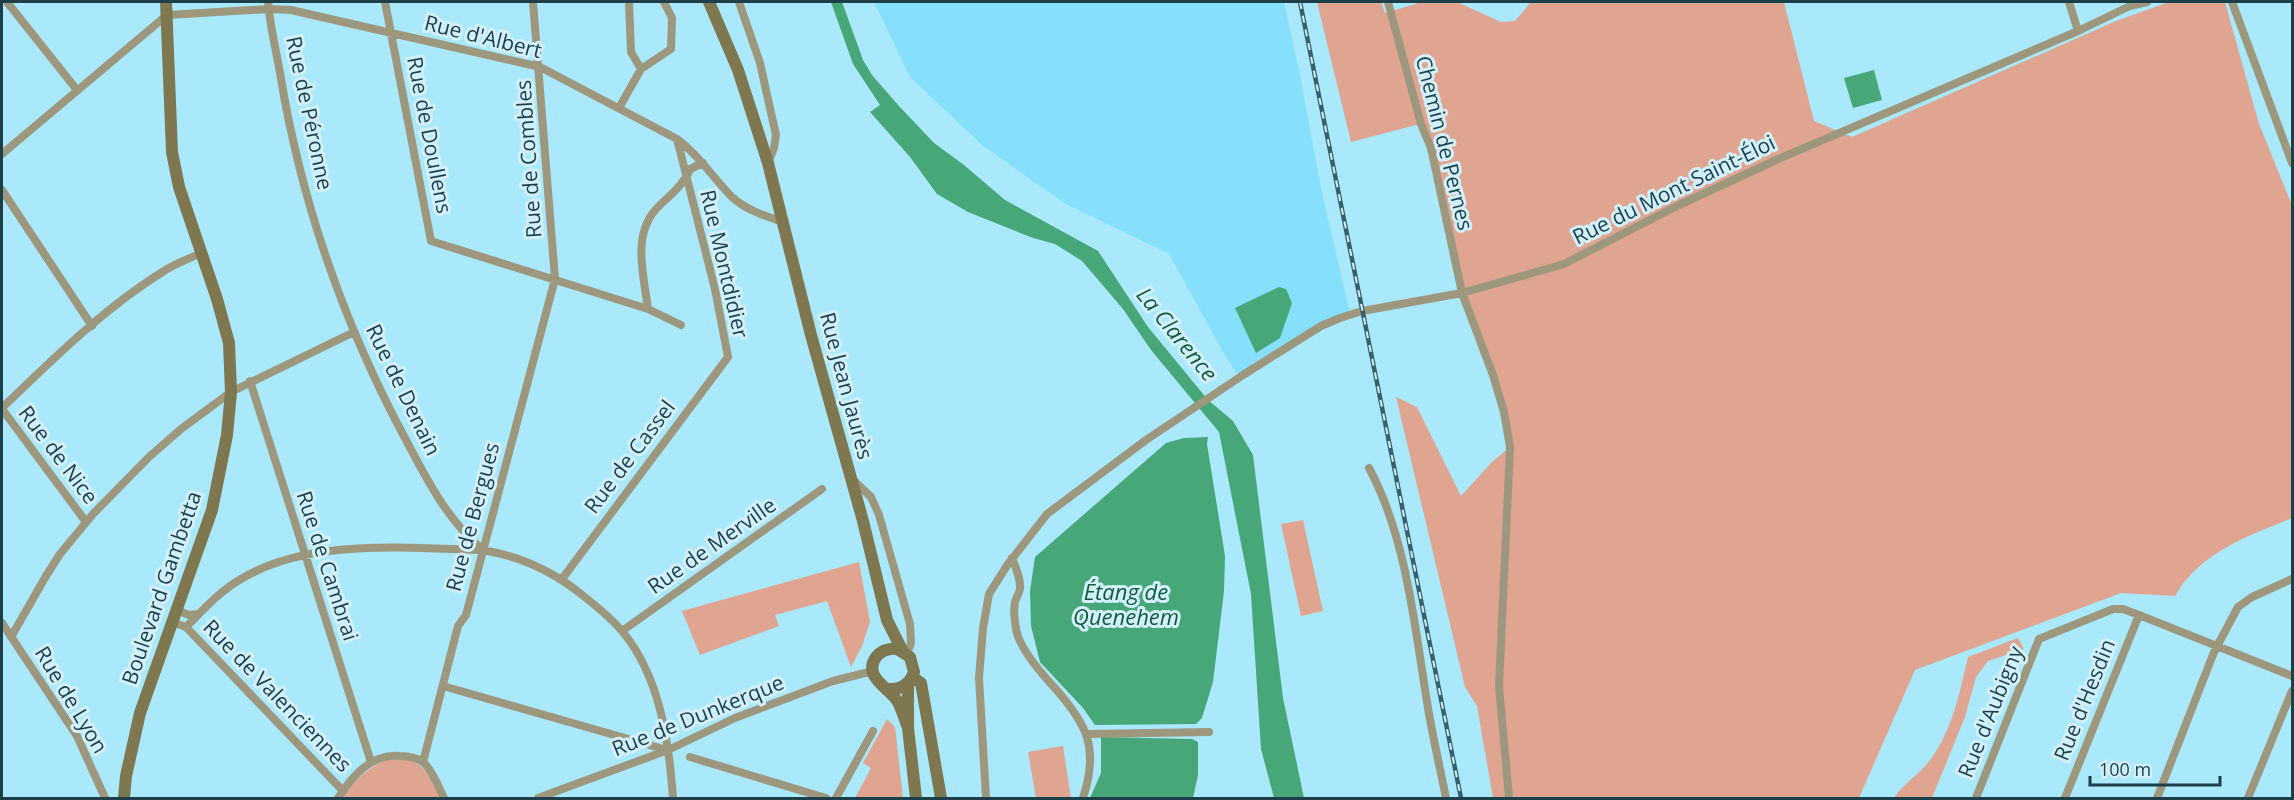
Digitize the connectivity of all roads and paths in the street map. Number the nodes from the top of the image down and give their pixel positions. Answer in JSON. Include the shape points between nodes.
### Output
{"nodes":[{"id":1,"x":7,"y":2,"type":"edge"},
{"id":2,"x":166,"y":2,"type":"edge"},
{"id":3,"x":385,"y":2,"type":"edge"},
{"id":4,"x":534,"y":2,"type":"edge"},
{"id":5,"x":629,"y":2,"type":"edge"},
{"id":6,"x":664,"y":2,"type":"edge"},
{"id":7,"x":709,"y":2,"type":"edge"},
{"id":8,"x":739,"y":2,"type":"edge"},
{"id":9,"x":1388,"y":2,"type":"edge"},
{"id":10,"x":2069,"y":2,"type":"edge"},
{"id":11,"x":2147,"y":2,"type":"edge"},
{"id":12,"x":2232,"y":2,"type":"edge"},
{"id":13,"x":269,"y":5,"type":"edge"},
{"id":14,"x":167,"y":15,"type":"junction"},
{"id":15,"x":2078,"y":31,"type":"junction"},
{"id":16,"x":391,"y":33,"type":"junction"},
{"id":17,"x":540,"y":68,"type":"junction"},
{"id":18,"x":641,"y":69,"type":"junction"},
{"id":19,"x":77,"y":90,"type":"junction"},
{"id":20,"x":619,"y":108,"type":"junction"},
{"id":21,"x":676,"y":139,"type":"junction"},
{"id":22,"x":2,"y":154,"type":"edge"},
{"id":23,"x":703,"y":163,"type":"junction"},
{"id":24,"x":768,"y":163,"type":"junction"},
{"id":25,"x":2292,"y":163,"type":"edge"},
{"id":26,"x":686,"y":180,"type":"junction"},
{"id":27,"x":2,"y":190,"type":"edge"},
{"id":28,"x":783,"y":222,"type":"junction"},
{"id":29,"x":317,"y":232,"type":"joint"},
{"id":30,"x":201,"y":253,"type":"junction"},
{"id":31,"x":555,"y":279,"type":"junction"},
{"id":32,"x":1462,"y":293,"type":"junction"},
{"id":33,"x":648,"y":309,"type":"junction"},
{"id":34,"x":681,"y":325,"type":"dead end"},
{"id":35,"x":92,"y":326,"type":"junction"},
{"id":36,"x":354,"y":332,"type":"junction"},
{"id":37,"x":728,"y":357,"type":"joint"},
{"id":38,"x":250,"y":381,"type":"junction"},
{"id":39,"x":231,"y":392,"type":"junction"},
{"id":40,"x":2,"y":409,"type":"edge"},
{"id":41,"x":1369,"y":468,"type":"dead end"},
{"id":42,"x":851,"y":477,"type":"junction"},
{"id":43,"x":822,"y":489,"type":"dead end"},
{"id":44,"x":86,"y":522,"type":"junction"},
{"id":45,"x":482,"y":550,"type":"junction"},
{"id":46,"x":303,"y":554,"type":"junction"},
{"id":47,"x":1012,"y":558,"type":"junction"},
{"id":48,"x":562,"y":579,"type":"junction"},
{"id":49,"x":2292,"y":579,"type":"edge"},
{"id":50,"x":176,"y":610,"type":"junction"},
{"id":51,"x":198,"y":614,"type":"junction"},
{"id":52,"x":2139,"y":615,"type":"junction"},
{"id":53,"x":888,"y":620,"type":"junction"},
{"id":54,"x":172,"y":622,"type":"junction"},
{"id":55,"x":2,"y":623,"type":"edge"},
{"id":56,"x":186,"y":627,"type":"junction"},
{"id":57,"x":622,"y":631,"type":"junction"},
{"id":58,"x":11,"y":637,"type":"junction"},
{"id":59,"x":2218,"y":647,"type":"junction"},
{"id":60,"x":881,"y":652,"type":"junction"},
{"id":61,"x":905,"y":652,"type":"junction"},
{"id":62,"x":873,"y":671,"type":"junction"},
{"id":63,"x":2292,"y":676,"type":"edge"},
{"id":64,"x":910,"y":680,"type":"junction"},
{"id":65,"x":443,"y":686,"type":"junction"},
{"id":66,"x":888,"y":689,"type":"junction"},
{"id":67,"x":2292,"y":691,"type":"edge"},
{"id":68,"x":908,"y":728,"type":"junction"},
{"id":69,"x":873,"y":731,"type":"dead end"},
{"id":70,"x":1209,"y":732,"type":"dead end"},
{"id":71,"x":1087,"y":734,"type":"junction"},
{"id":72,"x":668,"y":750,"type":"junction"},
{"id":73,"x":690,"y":757,"type":"dead end"},
{"id":74,"x":371,"y":762,"type":"junction"},
{"id":75,"x":423,"y":762,"type":"junction"},
{"id":76,"x":341,"y":795,"type":"edge"},
{"id":77,"x":105,"y":798,"type":"edge"},
{"id":78,"x":124,"y":798,"type":"edge"},
{"id":79,"x":444,"y":798,"type":"edge"},
{"id":80,"x":538,"y":798,"type":"edge"},
{"id":81,"x":674,"y":798,"type":"edge"},
{"id":82,"x":826,"y":798,"type":"edge"},
{"id":83,"x":836,"y":798,"type":"edge"},
{"id":84,"x":916,"y":798,"type":"edge"},
{"id":85,"x":941,"y":798,"type":"edge"},
{"id":86,"x":986,"y":798,"type":"edge"},
{"id":87,"x":1083,"y":798,"type":"edge"},
{"id":88,"x":1446,"y":798,"type":"edge"},
{"id":89,"x":1509,"y":798,"type":"edge"},
{"id":90,"x":1976,"y":798,"type":"edge"},
{"id":91,"x":2065,"y":798,"type":"edge"},
{"id":92,"x":2157,"y":798,"type":"edge"},
{"id":93,"x":2248,"y":798,"type":"edge"}],
"edges":[{"from":1,"to":19,"type":"street"},
{"from":2,"to":14,"type":"main road","name":"Boulevard Gambetta"},
{"from":3,"to":16,"type":"street","name":"Rue de Doullens"},
{"from":4,"to":17,"type":"street","name":"Rue de Combles"},
{"from":5,"to":18,"type":"street","via":[[631,52]]},
{"from":6,"to":18,"type":"street","via":[[672,18],[671,49]]},
{"from":7,"to":24,"type":"main road","name":"Rue Jean Jaurès","via":[[738,70]]},
{"from":8,"to":24,"type":"street","name":"Rue Jean Jaurès","via":[[760,63],[776,135]]},
{"from":9,"to":32,"type":"street","name":"Chemin de Pernes","via":[[1431,148]]},
{"from":10,"to":15,"type":"street"},
{"from":11,"to":15,"type":"street","name":"Rue du Mont Saint-Éloi"},
{"from":12,"to":25,"type":"street"},
{"from":13,"to":14,"type":"street","name":"Rue d'Albert"},
{"from":13,"to":16,"type":"street","name":"Rue d'Albert"},
{"from":13,"to":29,"type":"street","name":"Rue de Péronne","via":[[286,115]]},
{"from":14,"to":19,"type":"street"},
{"from":14,"to":30,"type":"main road","name":"Boulevard Gambetta","via":[[172,152]]},
{"from":15,"to":32,"type":"street","name":"Rue du Mont Saint-Éloi","via":[[1776,160],[1564,264]]},
{"from":16,"to":17,"type":"street","name":"Rue d'Albert"},
{"from":16,"to":31,"type":"street","name":"Rue de Doullens","via":[[432,241]]},
{"from":17,"to":20,"type":"street","name":"Rue d'Albert"},
{"from":17,"to":31,"type":"street","name":"Rue de Combles"},
{"from":18,"to":20,"type":"street"},
{"from":19,"to":22,"type":"street"},
{"from":20,"to":21,"type":"street","name":"Rue d'Albert"},
{"from":21,"to":23,"type":"street","name":"Rue d'Albert"},
{"from":21,"to":26,"type":"street","name":"Rue Montdidier"},
{"from":23,"to":26,"type":"street","name":"Rue Montdidier","via":[[690,169]]},
{"from":23,"to":28,"type":"street","name":"Rue d'Albert","via":[[734,198],[757,214]]},
{"from":24,"to":28,"type":"main road","name":"Rue Jean Jaurès"},
{"from":26,"to":33,"type":"street","via":[[644,225],[641,251]]},
{"from":26,"to":37,"type":"street","name":"Rue Montdidier","via":[[715,289]]},
{"from":27,"to":35,"type":"street"},
{"from":28,"to":42,"type":"main road","name":"Rue Jean Jaurès"},
{"from":29,"to":36,"type":"street","name":"Rue de Denain"},
{"from":30,"to":35,"type":"street","via":[[166,269]]},
{"from":30,"to":39,"type":"main road","name":"Boulevard Gambetta","via":[[229,343]]},
{"from":31,"to":33,"type":"street"},
{"from":31,"to":45,"type":"street","name":"Rue de Bergues"},
{"from":32,"to":47,"type":"street","name":"Rue du Mont Saint-Éloi","via":[[1362,311],[1321,326],[1192,410],[1047,514]]},
{"from":32,"to":89,"type":"street","name":"Chemin de Pernes","via":[[1493,375],[1510,447],[1499,686]]},
{"from":33,"to":34,"type":"street"},
{"from":35,"to":40,"type":"street"},
{"from":36,"to":38,"type":"street"},
{"from":36,"to":45,"type":"street","name":"Rue de Denain","via":[[421,468],[447,510]]},
{"from":37,"to":48,"type":"street","name":"Rue de Cassel"},
{"from":38,"to":39,"type":"street"},
{"from":38,"to":46,"type":"street","name":"Rue de Cambrai"},
{"from":39,"to":44,"type":"street","via":[[181,429]]},
{"from":39,"to":50,"type":"main road","name":"Boulevard Gambetta","via":[[212,510]]},
{"from":40,"to":44,"type":"street","name":"Rue de Nice"},
{"from":41,"to":88,"type":"street","via":[[1395,526]]},
{"from":42,"to":53,"type":"main road","name":"Rue Jean Jaurès"},
{"from":42,"to":61,"type":"street","via":[[871,497],[879,515],[910,624],[911,643]]},
{"from":43,"to":57,"type":"street","name":"Rue de Merville"},
{"from":44,"to":58,"type":"street","via":[[46,576]]},
{"from":45,"to":46,"type":"street","via":[[373,548]]},
{"from":45,"to":48,"type":"street","via":[[531,562]]},
{"from":45,"to":65,"type":"street","name":"Rue de Bergues"},
{"from":46,"to":51,"type":"street","via":[[240,579]]},
{"from":46,"to":74,"type":"street","name":"Rue de Cambrai"},
{"from":47,"to":71,"type":"street","via":[[1020,590],[1014,605],[1018,637],[1033,664],[1058,691]]},
{"from":47,"to":86,"type":"street","via":[[989,594],[983,628],[978,678]]},
{"from":48,"to":57,"type":"street"},
{"from":49,"to":59,"type":"street","via":[[2238,607]]},
{"from":50,"to":51,"type":"street"},
{"from":50,"to":54,"type":"main road","name":"Boulevard Gambetta"},
{"from":51,"to":56,"type":"street"},
{"from":52,"to":59,"type":"street"},
{"from":52,"to":90,"type":"street","name":"Rue d'Aubigny","via":[[2113,609],[2039,639]]},
{"from":52,"to":91,"type":"street","name":"Rue d'Hesdin"},
{"from":53,"to":60,"type":"main road","name":"Rue Jean Jaurès"},
{"from":53,"to":61,"type":"main road","name":"Rue Jean Jaurès"},
{"from":54,"to":56,"type":"street"},
{"from":54,"to":78,"type":"main road","name":"Boulevard Gambetta","via":[[140,713]]},
{"from":55,"to":58,"type":"street","name":"Rue de Lyon"},
{"from":56,"to":76,"type":"street","name":"Rue de Valenciennes"},
{"from":57,"to":72,"type":"street","via":[[656,693]]},
{"from":58,"to":77,"type":"street","name":"Rue de Lyon","via":[[77,736]]},
{"from":59,"to":63,"type":"street"},
{"from":59,"to":92,"type":"street"},
{"from":60,"to":61,"type":"main road","via":[[891,648]]},
{"from":60,"to":62,"type":"main road"},
{"from":61,"to":64,"type":"main road","via":[[913,662]]},
{"from":62,"to":66,"type":"main road","via":[[878,683]]},
{"from":62,"to":72,"type":"street","name":"Rue de Dunkerque","via":[[833,681],[757,710]]},
{"from":64,"to":66,"type":"main road","via":[[897,689]]},
{"from":64,"to":68,"type":"main road"},
{"from":64,"to":85,"type":"main road","via":[[921,683]]},
{"from":65,"to":72,"type":"street"},
{"from":65,"to":75,"type":"street","name":"Rue de Bergues"},
{"from":66,"to":68,"type":"main road","via":[[899,703]]},
{"from":67,"to":93,"type":"street"},
{"from":68,"to":84,"type":"main road"},
{"from":69,"to":83,"type":"street"},
{"from":70,"to":71,"type":"street"},
{"from":71,"to":87,"type":"street","via":[[1091,772]]},
{"from":72,"to":80,"type":"street","name":"Rue de Dunkerque"},
{"from":72,"to":81,"type":"street"},
{"from":73,"to":82,"type":"street"},
{"from":74,"to":75,"type":"street","via":[[389,755]]},
{"from":74,"to":76,"type":"street"},
{"from":75,"to":79,"type":"street"}]}
